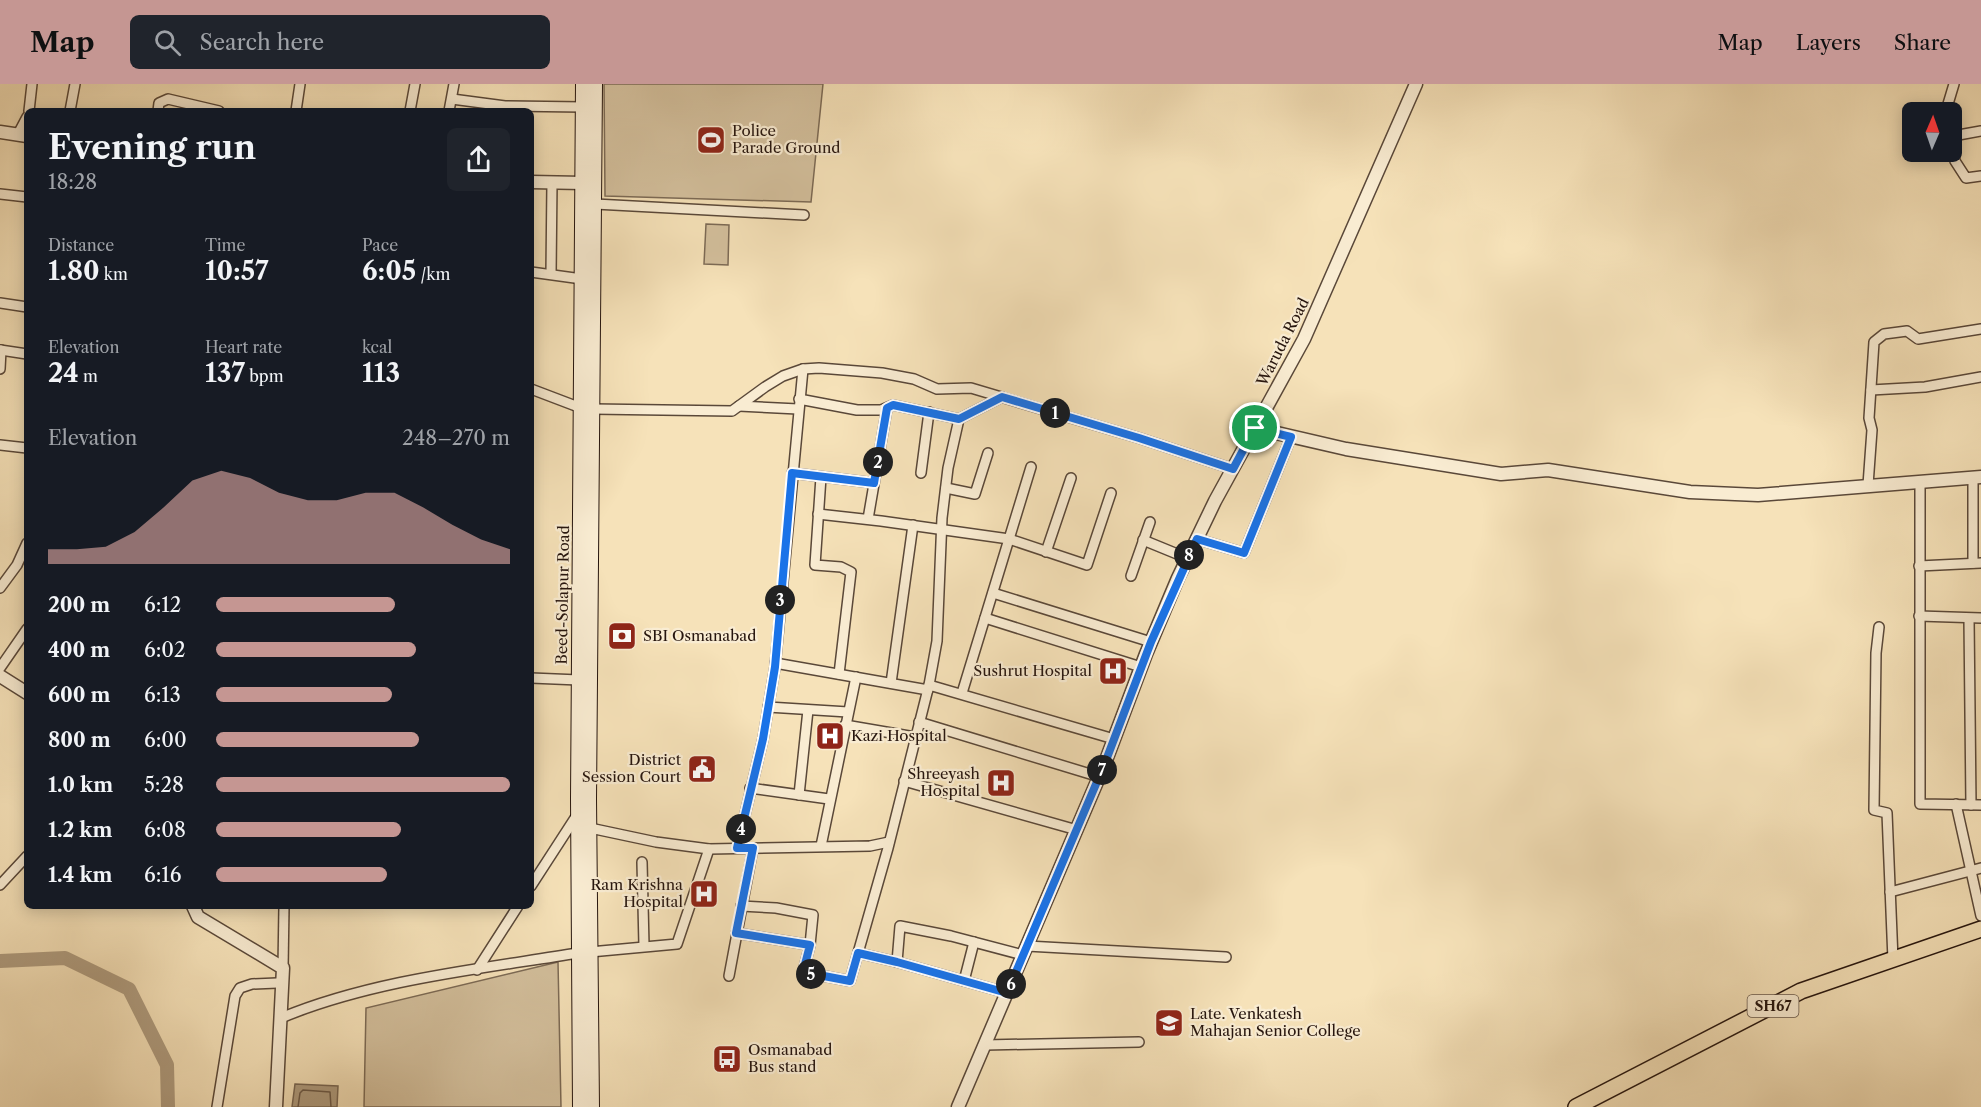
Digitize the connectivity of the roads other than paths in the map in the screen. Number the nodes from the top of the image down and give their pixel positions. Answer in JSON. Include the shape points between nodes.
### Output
{"nodes":[{"id":1,"x":32,"y":84,"type":"edge"},
{"id":2,"x":75,"y":84,"type":"edge"},
{"id":3,"x":300,"y":84,"type":"edge"},
{"id":4,"x":415,"y":84,"type":"edge"},
{"id":5,"x":446,"y":84,"type":"edge"},
{"id":6,"x":454,"y":84,"type":"edge"},
{"id":7,"x":583,"y":84,"type":"edge"},
{"id":8,"x":595,"y":84,"type":"edge"},
{"id":9,"x":1416,"y":84,"type":"edge"},
{"id":10,"x":1954,"y":84,"type":"edge"},
{"id":11,"x":452,"y":99,"type":"junction"},
{"id":12,"x":1949,"y":102,"type":"edge"},
{"id":13,"x":583,"y":106,"type":"junction"},
{"id":14,"x":29,"y":108,"type":"edge"},
{"id":15,"x":71,"y":108,"type":"edge"},
{"id":16,"x":158,"y":108,"type":"edge"},
{"id":17,"x":206,"y":108,"type":"edge"},
{"id":18,"x":296,"y":108,"type":"edge"},
{"id":19,"x":411,"y":108,"type":"edge"},
{"id":20,"x":450,"y":108,"type":"edge"},
{"id":21,"x":1981,"y":131,"type":"edge"},
{"id":22,"x":0,"y":132,"type":"edge"},
{"id":23,"x":1962,"y":132,"type":"edge"},
{"id":24,"x":22,"y":135,"type":"edge"},
{"id":25,"x":1956,"y":162,"type":"edge"},
{"id":26,"x":1981,"y":176,"type":"edge"},
{"id":27,"x":534,"y":182,"type":"edge"},
{"id":28,"x":552,"y":182,"type":"junction"},
{"id":29,"x":583,"y":183,"type":"junction"},
{"id":30,"x":0,"y":194,"type":"edge"},
{"id":31,"x":24,"y":198,"type":"edge"},
{"id":32,"x":595,"y":204,"type":"junction"},
{"id":33,"x":804,"y":215,"type":"dead end"},
{"id":34,"x":534,"y":272,"type":"edge"},
{"id":35,"x":551,"y":274,"type":"junction"},
{"id":36,"x":582,"y":279,"type":"junction"},
{"id":37,"x":0,"y":303,"type":"edge"},
{"id":38,"x":24,"y":307,"type":"edge"},
{"id":39,"x":1981,"y":329,"type":"edge"},
{"id":40,"x":1,"y":350,"type":"edge"},
{"id":41,"x":24,"y":354,"type":"edge"},
{"id":42,"x":0,"y":369,"type":"edge"},
{"id":43,"x":803,"y":369,"type":"junction"},
{"id":44,"x":1981,"y":377,"type":"edge"},
{"id":45,"x":534,"y":390,"type":"edge"},
{"id":46,"x":1870,"y":390,"type":"junction"},
{"id":47,"x":1002,"y":397,"type":"junction"},
{"id":48,"x":799,"y":404,"type":"junction"},
{"id":49,"x":739,"y":406,"type":"junction"},
{"id":50,"x":887,"y":408,"type":"junction"},
{"id":51,"x":587,"y":409,"type":"junction"},
{"id":52,"x":929,"y":412,"type":"junction"},
{"id":53,"x":959,"y":419,"type":"junction"},
{"id":54,"x":1255,"y":428,"type":"junction"},
{"id":55,"x":1291,"y":437,"type":"junction"},
{"id":56,"x":0,"y":445,"type":"edge"},
{"id":57,"x":24,"y":448,"type":"edge"},
{"id":58,"x":988,"y":453,"type":"dead end"},
{"id":59,"x":1031,"y":467,"type":"dead end"},
{"id":60,"x":1233,"y":469,"type":"junction"},
{"id":61,"x":792,"y":473,"type":"junction"},
{"id":62,"x":921,"y":473,"type":"dead end"},
{"id":63,"x":821,"y":477,"type":"junction"},
{"id":64,"x":1071,"y":477,"type":"dead end"},
{"id":65,"x":1977,"y":477,"type":"edge"},
{"id":66,"x":1920,"y":481,"type":"junction"},
{"id":67,"x":874,"y":483,"type":"junction"},
{"id":68,"x":1868,"y":485,"type":"junction"},
{"id":69,"x":946,"y":488,"type":"junction"},
{"id":70,"x":1112,"y":493,"type":"dead end"},
{"id":71,"x":818,"y":514,"type":"junction"},
{"id":72,"x":868,"y":519,"type":"junction"},
{"id":73,"x":1150,"y":522,"type":"dead end"},
{"id":74,"x":914,"y":525,"type":"junction"},
{"id":75,"x":942,"y":530,"type":"junction"},
{"id":76,"x":1009,"y":539,"type":"junction"},
{"id":77,"x":1197,"y":539,"type":"junction"},
{"id":78,"x":1143,"y":540,"type":"junction"},
{"id":79,"x":24,"y":550,"type":"edge"},
{"id":80,"x":1046,"y":552,"type":"junction"},
{"id":81,"x":1187,"y":558,"type":"junction"},
{"id":82,"x":1977,"y":563,"type":"edge"},
{"id":83,"x":1919,"y":566,"type":"junction"},
{"id":84,"x":1131,"y":576,"type":"dead end"},
{"id":85,"x":0,"y":588,"type":"edge"},
{"id":86,"x":993,"y":593,"type":"junction"},
{"id":87,"x":1919,"y":616,"type":"junction"},
{"id":88,"x":985,"y":618,"type":"junction"},
{"id":89,"x":1981,"y":618,"type":"edge"},
{"id":90,"x":1969,"y":619,"type":"junction"},
{"id":91,"x":1879,"y":627,"type":"dead end"},
{"id":92,"x":24,"y":633,"type":"edge"},
{"id":93,"x":1151,"y":642,"type":"junction"},
{"id":94,"x":775,"y":663,"type":"junction"},
{"id":95,"x":1141,"y":667,"type":"junction"},
{"id":96,"x":0,"y":668,"type":"edge"},
{"id":97,"x":0,"y":675,"type":"edge"},
{"id":98,"x":839,"y":675,"type":"junction"},
{"id":99,"x":856,"y":677,"type":"junction"},
{"id":100,"x":534,"y":678,"type":"edge"},
{"id":101,"x":579,"y":680,"type":"junction"},
{"id":102,"x":891,"y":683,"type":"junction"},
{"id":103,"x":928,"y":687,"type":"junction"},
{"id":104,"x":24,"y":691,"type":"edge"},
{"id":105,"x":962,"y":693,"type":"junction"},
{"id":106,"x":768,"y":707,"type":"junction"},
{"id":107,"x":808,"y":710,"type":"junction"},
{"id":108,"x":848,"y":712,"type":"junction"},
{"id":109,"x":919,"y":722,"type":"junction"},
{"id":110,"x":845,"y":725,"type":"junction"},
{"id":111,"x":915,"y":737,"type":"junction"},
{"id":112,"x":1114,"y":739,"type":"junction"},
{"id":113,"x":1100,"y":777,"type":"junction"},
{"id":114,"x":904,"y":782,"type":"junction"},
{"id":115,"x":750,"y":788,"type":"junction"},
{"id":116,"x":799,"y":795,"type":"junction"},
{"id":117,"x":830,"y":799,"type":"junction"},
{"id":118,"x":1956,"y":804,"type":"junction"},
{"id":119,"x":1976,"y":805,"type":"edge"},
{"id":120,"x":578,"y":813,"type":"junction"},
{"id":121,"x":590,"y":828,"type":"junction"},
{"id":122,"x":1077,"y":830,"type":"junction"},
{"id":123,"x":889,"y":842,"type":"junction"},
{"id":124,"x":821,"y":846,"type":"junction"},
{"id":125,"x":737,"y":848,"type":"junction"},
{"id":126,"x":753,"y":848,"type":"junction"},
{"id":127,"x":709,"y":849,"type":"junction"},
{"id":128,"x":24,"y":859,"type":"edge"},
{"id":129,"x":642,"y":862,"type":"dead end"},
{"id":130,"x":1981,"y":868,"type":"edge"},
{"id":131,"x":1971,"y":870,"type":"junction"},
{"id":132,"x":534,"y":881,"type":"edge"},
{"id":133,"x":0,"y":885,"type":"edge"},
{"id":134,"x":1890,"y":892,"type":"junction"},
{"id":135,"x":741,"y":906,"type":"junction"},
{"id":136,"x":194,"y":909,"type":"edge"},
{"id":137,"x":284,"y":909,"type":"edge"},
{"id":138,"x":516,"y":909,"type":"edge"},
{"id":139,"x":1981,"y":916,"type":"edge"},
{"id":140,"x":1981,"y":929,"type":"edge"},
{"id":141,"x":736,"y":933,"type":"junction"},
{"id":142,"x":974,"y":942,"type":"junction"},
{"id":143,"x":810,"y":945,"type":"junction"},
{"id":144,"x":644,"y":946,"type":"junction"},
{"id":145,"x":1025,"y":951,"type":"junction"},
{"id":146,"x":584,"y":952,"type":"junction"},
{"id":147,"x":858,"y":953,"type":"junction"},
{"id":148,"x":1226,"y":957,"type":"dead end"},
{"id":149,"x":1893,"y":960,"type":"junction"},
{"id":150,"x":897,"y":962,"type":"junction"},
{"id":151,"x":281,"y":967,"type":"junction"},
{"id":152,"x":477,"y":970,"type":"junction"},
{"id":153,"x":729,"y":976,"type":"dead end"},
{"id":154,"x":964,"y":981,"type":"junction"},
{"id":155,"x":277,"y":983,"type":"junction"},
{"id":156,"x":1007,"y":993,"type":"junction"},
{"id":157,"x":281,"y":1018,"type":"junction"},
{"id":158,"x":1139,"y":1042,"type":"dead end"},
{"id":159,"x":985,"y":1045,"type":"junction"},
{"id":160,"x":1585,"y":1105,"type":"edge"},
{"id":161,"x":217,"y":1107,"type":"edge"},
{"id":162,"x":271,"y":1107,"type":"edge"},
{"id":163,"x":276,"y":1107,"type":"edge"},
{"id":164,"x":580,"y":1107,"type":"edge"},
{"id":165,"x":592,"y":1107,"type":"edge"},
{"id":166,"x":958,"y":1107,"type":"edge"}],
"edges":[{"from":1,"to":14,"type":"street"},
{"from":2,"to":15,"type":"street"},
{"from":3,"to":18,"type":"street"},
{"from":4,"to":19,"type":"street"},
{"from":5,"to":6,"type":"street"},
{"from":6,"to":11,"type":"street"},
{"from":7,"to":13,"type":"main road","name":"Beed-Solapur Road"},
{"from":8,"to":32,"type":"main road","name":"Beed-Solapur Road"},
{"from":9,"to":54,"type":"street","name":"Waruda Road","via":[[1304,339]]},
{"from":10,"to":12,"type":"street"},
{"from":11,"to":13,"type":"street","via":[[505,106]]},
{"from":11,"to":20,"type":"street"},
{"from":13,"to":29,"type":"main road","name":"Beed-Solapur Road"},
{"from":16,"to":17,"type":"street","via":[[159,103],[168,99]]},
{"from":21,"to":23,"type":"street"},
{"from":22,"to":24,"type":"street"},
{"from":25,"to":26,"type":"street","via":[[1966,178]]},
{"from":27,"to":28,"type":"street"},
{"from":28,"to":29,"type":"street"},
{"from":28,"to":35,"type":"street"},
{"from":29,"to":36,"type":"main road","name":"Beed-Solapur Road"},
{"from":30,"to":31,"type":"street"},
{"from":32,"to":33,"type":"street"},
{"from":32,"to":51,"type":"main road","name":"Beed-Solapur Road"},
{"from":34,"to":35,"type":"street"},
{"from":35,"to":36,"type":"street"},
{"from":36,"to":51,"type":"main road","name":"Beed-Solapur Road"},
{"from":37,"to":38,"type":"street"},
{"from":39,"to":46,"type":"street","via":[[1918,339],[1907,331],[1884,334],[1874,342]]},
{"from":40,"to":41,"type":"street"},
{"from":40,"to":42,"type":"street"},
{"from":43,"to":47,"type":"street","via":[[882,373],[914,379],[937,389],[971,388]]},
{"from":43,"to":48,"type":"street"},
{"from":43,"to":49,"type":"street","via":[[774,381]]},
{"from":44,"to":46,"type":"street","via":[[1925,387]]},
{"from":45,"to":51,"type":"street"},
{"from":46,"to":68,"type":"street"},
{"from":47,"to":53,"type":"street"},
{"from":47,"to":60,"type":"street"},
{"from":48,"to":49,"type":"street"},
{"from":48,"to":50,"type":"street","via":[[857,410]]},
{"from":48,"to":61,"type":"street"},
{"from":49,"to":51,"type":"street","via":[[732,411]]},
{"from":50,"to":52,"type":"street","via":[[893,405]]},
{"from":50,"to":67,"type":"street"},
{"from":51,"to":101,"type":"main road","name":"Beed-Solapur Road"},
{"from":51,"to":121,"type":"main road","name":"Beed-Solapur Road"},
{"from":52,"to":53,"type":"street"},
{"from":52,"to":62,"type":"street"},
{"from":53,"to":69,"type":"street"},
{"from":54,"to":55,"type":"street"},
{"from":54,"to":60,"type":"street","name":"Waruda Road"},
{"from":55,"to":68,"type":"street","via":[[1501,474],[1548,470],[1690,492],[1758,495]]},
{"from":55,"to":77,"type":"street","via":[[1244,553]]},
{"from":56,"to":57,"type":"street"},
{"from":58,"to":69,"type":"street","via":[[975,494]]},
{"from":59,"to":76,"type":"street"},
{"from":60,"to":77,"type":"street","name":"Waruda Road"},
{"from":61,"to":63,"type":"street"},
{"from":61,"to":94,"type":"street"},
{"from":63,"to":67,"type":"street"},
{"from":63,"to":71,"type":"street"},
{"from":64,"to":80,"type":"street"},
{"from":65,"to":66,"type":"street"},
{"from":65,"to":82,"type":"street"},
{"from":66,"to":68,"type":"street"},
{"from":66,"to":83,"type":"street"},
{"from":67,"to":72,"type":"street"},
{"from":69,"to":75,"type":"street"},
{"from":70,"to":80,"type":"street","via":[[1087,565]]},
{"from":71,"to":72,"type":"street"},
{"from":71,"to":98,"type":"street","via":[[815,565],[851,572]]},
{"from":72,"to":74,"type":"street"},
{"from":73,"to":78,"type":"street"},
{"from":74,"to":75,"type":"street"},
{"from":74,"to":102,"type":"street"},
{"from":75,"to":76,"type":"street"},
{"from":75,"to":103,"type":"street","via":[[937,641]]},
{"from":76,"to":80,"type":"street"},
{"from":76,"to":86,"type":"street"},
{"from":77,"to":81,"type":"street","name":"Waruda Road"},
{"from":78,"to":81,"type":"street"},
{"from":78,"to":84,"type":"street"},
{"from":79,"to":85,"type":"street"},
{"from":81,"to":93,"type":"street","name":"Waruda Road"},
{"from":82,"to":83,"type":"street"},
{"from":83,"to":87,"type":"street"},
{"from":86,"to":88,"type":"street"},
{"from":86,"to":93,"type":"street"},
{"from":87,"to":90,"type":"street"},
{"from":87,"to":118,"type":"street","via":[[1920,804]]},
{"from":88,"to":95,"type":"street"},
{"from":88,"to":105,"type":"street"},
{"from":89,"to":90,"type":"street"},
{"from":90,"to":119,"type":"street"},
{"from":91,"to":134,"type":"street","via":[[1874,810],[1887,813]]},
{"from":92,"to":96,"type":"street"},
{"from":93,"to":95,"type":"street","name":"Waruda Road"},
{"from":94,"to":98,"type":"street"},
{"from":94,"to":106,"type":"street"},
{"from":95,"to":112,"type":"street","name":"Waruda Road"},
{"from":97,"to":104,"type":"street"},
{"from":98,"to":99,"type":"street"},
{"from":99,"to":102,"type":"street"},
{"from":99,"to":108,"type":"street"},
{"from":100,"to":101,"type":"street"},
{"from":101,"to":120,"type":"main road","name":"Beed-Solapur Road"},
{"from":102,"to":103,"type":"street"},
{"from":103,"to":105,"type":"street"},
{"from":103,"to":109,"type":"street"},
{"from":105,"to":112,"type":"street"},
{"from":106,"to":107,"type":"street"},
{"from":106,"to":115,"type":"street"},
{"from":107,"to":108,"type":"street"},
{"from":107,"to":116,"type":"street"},
{"from":108,"to":110,"type":"street"},
{"from":109,"to":111,"type":"street"},
{"from":109,"to":113,"type":"street"},
{"from":110,"to":111,"type":"street"},
{"from":110,"to":117,"type":"street"},
{"from":111,"to":114,"type":"street"},
{"from":112,"to":113,"type":"street","name":"Waruda Road"},
{"from":113,"to":122,"type":"street","name":"Waruda Road"},
{"from":114,"to":122,"type":"street"},
{"from":114,"to":123,"type":"street"},
{"from":115,"to":116,"type":"street"},
{"from":115,"to":125,"type":"street"},
{"from":116,"to":117,"type":"street"},
{"from":117,"to":124,"type":"street"},
{"from":118,"to":119,"type":"street"},
{"from":118,"to":131,"type":"street"},
{"from":120,"to":132,"type":"street"},
{"from":120,"to":146,"type":"main road","name":"Beed-Solapur Road"},
{"from":121,"to":127,"type":"street"},
{"from":121,"to":146,"type":"main road","name":"Beed-Solapur Road"},
{"from":122,"to":145,"type":"street","name":"Waruda Road"},
{"from":123,"to":124,"type":"street"},
{"from":123,"to":147,"type":"street"},
{"from":124,"to":126,"type":"street"},
{"from":125,"to":126,"type":"street"},
{"from":125,"to":127,"type":"street"},
{"from":126,"to":135,"type":"street"},
{"from":127,"to":144,"type":"street","via":[[678,944]]},
{"from":128,"to":133,"type":"street"},
{"from":129,"to":144,"type":"street"},
{"from":130,"to":131,"type":"street"},
{"from":131,"to":134,"type":"street"},
{"from":131,"to":139,"type":"street"},
{"from":134,"to":149,"type":"street"},
{"from":135,"to":141,"type":"street"},
{"from":135,"to":143,"type":"street","via":[[813,915]]},
{"from":136,"to":151,"type":"street","via":[[198,917]]},
{"from":137,"to":151,"type":"street"},
{"from":138,"to":152,"type":"street"},
{"from":140,"to":149,"type":"main road","number":"SH67"},
{"from":141,"to":143,"type":"street"},
{"from":141,"to":153,"type":"street"},
{"from":142,"to":145,"type":"street"},
{"from":142,"to":150,"type":"street","via":[[900,926]]},
{"from":142,"to":154,"type":"street"},
{"from":143,"to":147,"type":"street","via":[[803,972],[850,981]]},
{"from":144,"to":146,"type":"street"},
{"from":145,"to":148,"type":"street"},
{"from":145,"to":156,"type":"street","name":"Waruda Road"},
{"from":146,"to":152,"type":"street"},
{"from":146,"to":164,"type":"main road","name":"Beed-Solapur Road"},
{"from":146,"to":165,"type":"main road","name":"Beed-Solapur Road"},
{"from":147,"to":150,"type":"street"},
{"from":149,"to":160,"type":"main road","number":"SH67","via":[[1801,991]]},
{"from":150,"to":154,"type":"street"},
{"from":151,"to":155,"type":"street"},
{"from":151,"to":157,"type":"street"},
{"from":152,"to":157,"type":"street","via":[[317,1003]]},
{"from":154,"to":156,"type":"street"},
{"from":155,"to":161,"type":"street","via":[[252,984],[240,988],[235,996]]},
{"from":155,"to":162,"type":"street"},
{"from":156,"to":159,"type":"street","name":"Waruda Road"},
{"from":157,"to":163,"type":"street"},
{"from":158,"to":159,"type":"street"},
{"from":159,"to":166,"type":"street","name":"Waruda Road"}]}
